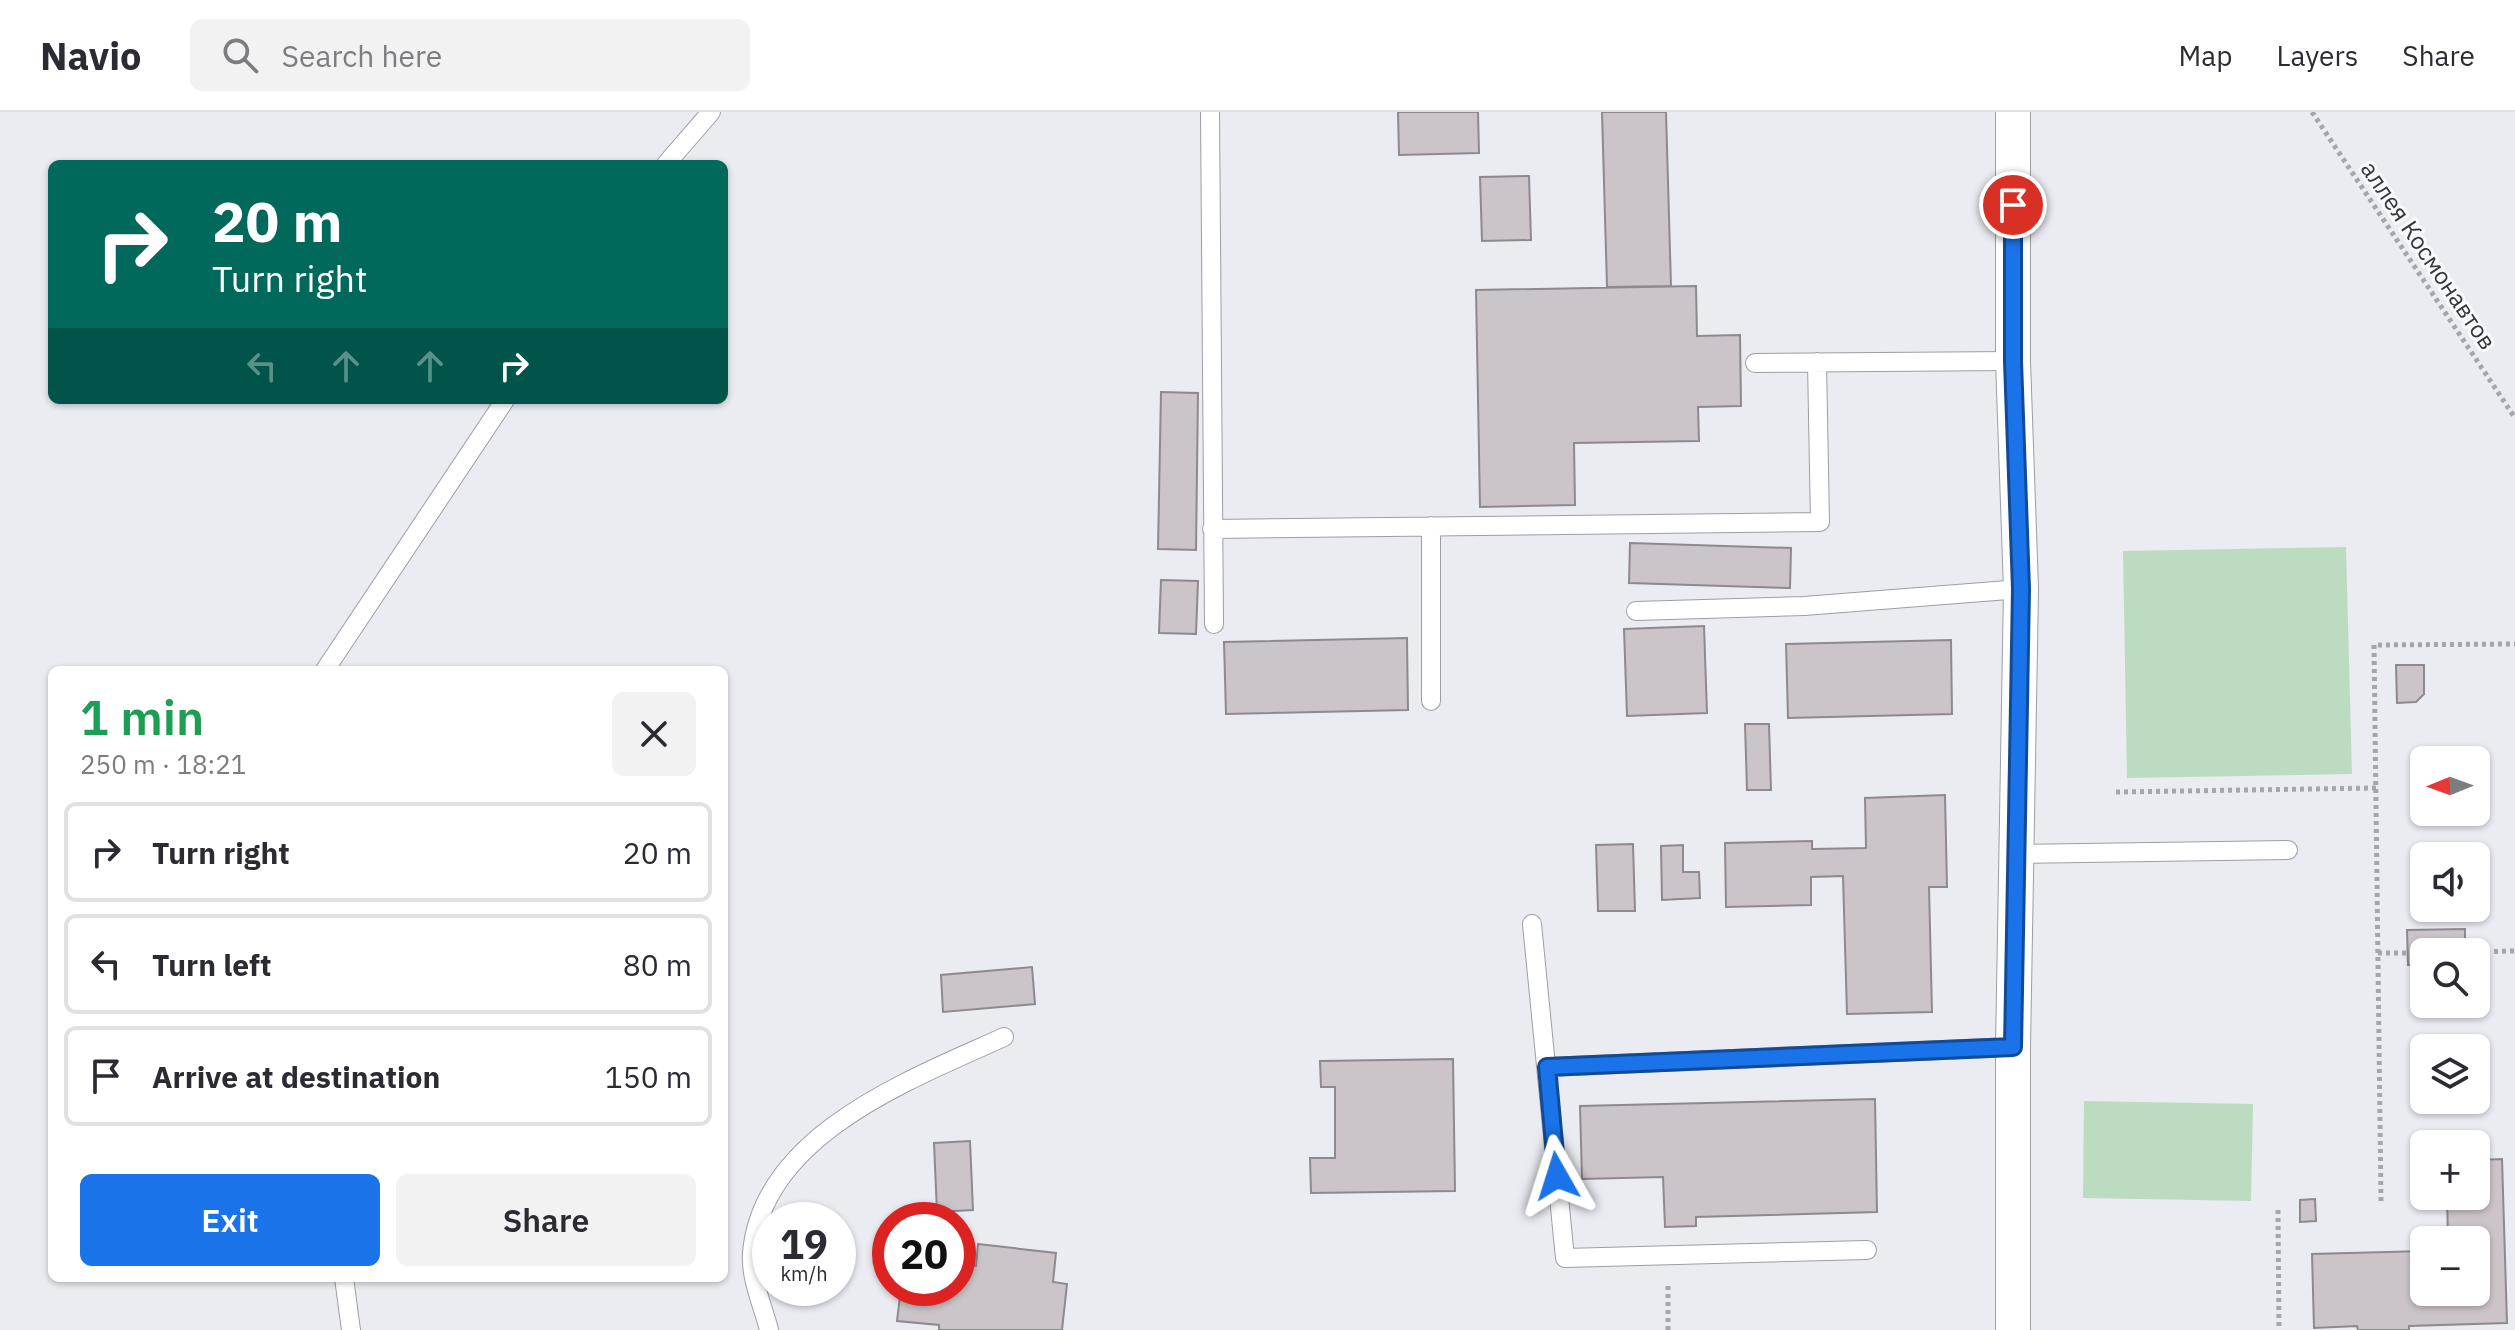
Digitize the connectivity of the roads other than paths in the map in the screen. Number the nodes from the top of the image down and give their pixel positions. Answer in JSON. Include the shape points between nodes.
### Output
{"nodes":[{"id":1,"x":711,"y":112,"type":"edge"},
{"id":2,"x":1210,"y":112,"type":"edge"},
{"id":3,"x":2013,"y":112,"type":"edge"},
{"id":4,"x":669,"y":160,"type":"edge"},
{"id":5,"x":2013,"y":361,"type":"junction"},
{"id":6,"x":1817,"y":362,"type":"junction"},
{"id":7,"x":1755,"y":363,"type":"dead end"},
{"id":8,"x":502,"y":404,"type":"edge"},
{"id":9,"x":1431,"y":526,"type":"junction"},
{"id":10,"x":1212,"y":529,"type":"junction"},
{"id":11,"x":2021,"y":589,"type":"junction"},
{"id":12,"x":1636,"y":611,"type":"dead end"},
{"id":13,"x":1214,"y":624,"type":"dead end"},
{"id":14,"x":328,"y":666,"type":"edge"},
{"id":15,"x":1431,"y":701,"type":"dead end"},
{"id":16,"x":2288,"y":850,"type":"dead end"},
{"id":17,"x":2016,"y":854,"type":"junction"},
{"id":18,"x":1532,"y":924,"type":"dead end"},
{"id":19,"x":1004,"y":1037,"type":"dead end"},
{"id":20,"x":2013,"y":1047,"type":"junction"},
{"id":21,"x":1547,"y":1067,"type":"junction"},
{"id":22,"x":1867,"y":1250,"type":"dead end"},
{"id":23,"x":345,"y":1282,"type":"edge"},
{"id":24,"x":351,"y":1330,"type":"edge"},
{"id":25,"x":769,"y":1330,"type":"edge"},
{"id":26,"x":2013,"y":1330,"type":"edge"}],
"edges":[{"from":1,"to":4,"type":"lane"},
{"from":2,"to":10,"type":"lane"},
{"from":3,"to":5,"type":"street"},
{"from":5,"to":6,"type":"lane"},
{"from":5,"to":11,"type":"street"},
{"from":6,"to":7,"type":"lane"},
{"from":6,"to":9,"type":"lane","via":[[1820,522]]},
{"from":8,"to":14,"type":"lane"},
{"from":9,"to":10,"type":"lane"},
{"from":9,"to":15,"type":"lane"},
{"from":10,"to":13,"type":"lane"},
{"from":11,"to":12,"type":"lane","via":[[1804,606]]},
{"from":11,"to":17,"type":"street"},
{"from":16,"to":17,"type":"lane"},
{"from":17,"to":20,"type":"street"},
{"from":18,"to":21,"type":"lane"},
{"from":19,"to":25,"type":"lane","via":[[886,1091],[793,1162],[765,1205],[752,1253]]},
{"from":20,"to":21,"type":"lane"},
{"from":20,"to":26,"type":"street"},
{"from":21,"to":22,"type":"lane","via":[[1565,1258]]},
{"from":23,"to":24,"type":"lane"}]}
